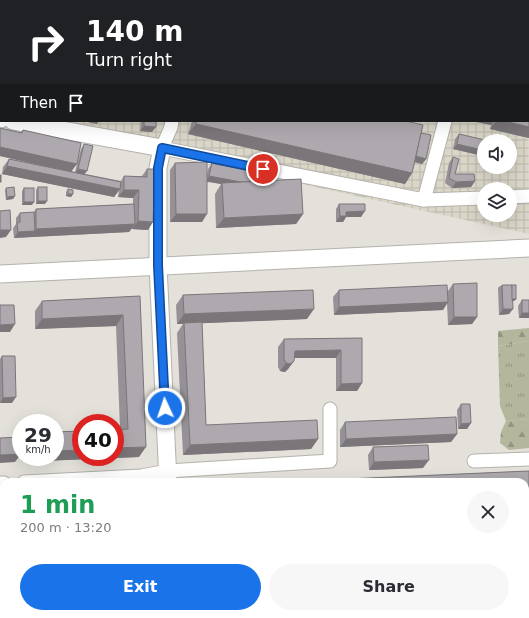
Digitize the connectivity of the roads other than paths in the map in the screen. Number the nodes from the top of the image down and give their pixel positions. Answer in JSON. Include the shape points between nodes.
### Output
{"nodes":[{"id":1,"x":19,"y":122,"type":"edge"},
{"id":2,"x":172,"y":122,"type":"edge"},
{"id":3,"x":445,"y":122,"type":"edge"},
{"id":4,"x":162,"y":148,"type":"junction"},
{"id":5,"x":529,"y":196,"type":"edge"},
{"id":6,"x":517,"y":197,"type":"edge"},
{"id":7,"x":477,"y":198,"type":"edge"},
{"id":8,"x":424,"y":200,"type":"junction"},
{"id":9,"x":529,"y":248,"type":"edge"},
{"id":10,"x":158,"y":265,"type":"junction"},
{"id":11,"x":0,"y":274,"type":"edge"},
{"id":12,"x":330,"y":409,"type":"dead end"},
{"id":13,"x":529,"y":459,"type":"edge"},
{"id":14,"x":474,"y":461,"type":"dead end"},
{"id":15,"x":168,"y":477,"type":"edge"},
{"id":16,"x":102,"y":478,"type":"edge"}],
"edges":[{"from":1,"to":4,"type":"street"},
{"from":2,"to":4,"type":"street"},
{"from":3,"to":8,"type":"street"},
{"from":4,"to":8,"type":"street"},
{"from":4,"to":10,"type":"street","via":[[158,168]]},
{"from":5,"to":6,"type":"street"},
{"from":7,"to":8,"type":"street"},
{"from":9,"to":10,"type":"street"},
{"from":10,"to":11,"type":"street"},
{"from":10,"to":15,"type":"street"},
{"from":12,"to":15,"type":"street","via":[[330,461]]},
{"from":13,"to":14,"type":"street"},
{"from":15,"to":16,"type":"street"}]}
